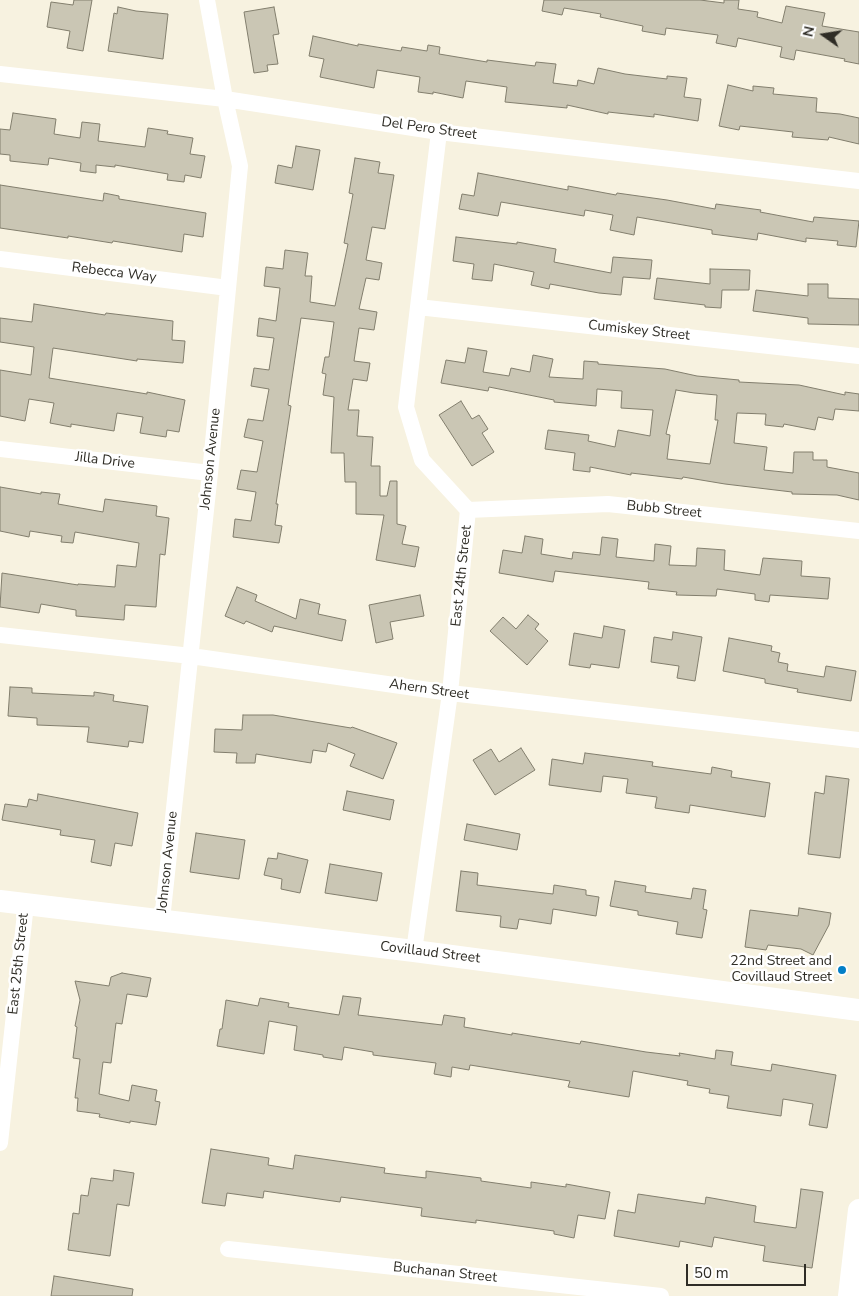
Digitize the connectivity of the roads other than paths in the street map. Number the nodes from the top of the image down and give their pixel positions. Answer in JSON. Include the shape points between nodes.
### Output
{"nodes":[{"id":1,"x":207,"y":0,"type":"edge"},
{"id":2,"x":0,"y":74,"type":"edge"},
{"id":3,"x":225,"y":99,"type":"junction"},
{"id":4,"x":440,"y":132,"type":"junction"},
{"id":5,"x":859,"y":181,"type":"edge"},
{"id":6,"x":0,"y":259,"type":"edge"},
{"id":7,"x":228,"y":288,"type":"junction"},
{"id":8,"x":418,"y":307,"type":"junction"},
{"id":9,"x":859,"y":356,"type":"edge"},
{"id":10,"x":0,"y":448,"type":"edge"},
{"id":11,"x":210,"y":473,"type":"junction"},
{"id":12,"x":468,"y":510,"type":"junction"},
{"id":13,"x":859,"y":531,"type":"edge"},
{"id":14,"x":0,"y":635,"type":"edge"},
{"id":15,"x":191,"y":656,"type":"junction"},
{"id":16,"x":450,"y":693,"type":"junction"},
{"id":17,"x":859,"y":740,"type":"edge"},
{"id":18,"x":0,"y":901,"type":"edge"},
{"id":19,"x":26,"y":904,"type":"junction"},
{"id":20,"x":162,"y":920,"type":"junction"},
{"id":21,"x":414,"y":951,"type":"junction"},
{"id":22,"x":859,"y":1010,"type":"edge"},
{"id":23,"x":0,"y":1143,"type":"edge"},
{"id":24,"x":859,"y":1210,"type":"edge"},
{"id":25,"x":228,"y":1249,"type":"dead end"},
{"id":26,"x":661,"y":1296,"type":"edge"},
{"id":27,"x":849,"y":1296,"type":"edge"}],
"edges":[{"from":1,"to":3,"type":"street","name":"Johnson Avenue"},
{"from":2,"to":3,"type":"street","name":"Del Pero Street"},
{"from":3,"to":4,"type":"street","name":"Del Pero Street"},
{"from":3,"to":7,"type":"street","name":"Johnson Avenue","via":[[240,166]]},
{"from":4,"to":5,"type":"street","name":"Del Pero Street"},
{"from":4,"to":8,"type":"street","name":"East 24th Street"},
{"from":6,"to":7,"type":"street","name":"Rebecca Way"},
{"from":7,"to":11,"type":"street","name":"Johnson Avenue"},
{"from":8,"to":9,"type":"street","name":"Cumiskey Street"},
{"from":8,"to":12,"type":"street","name":"East 24th Street","via":[[406,407],[422,460]]},
{"from":10,"to":11,"type":"street","name":"Jilla Drive"},
{"from":11,"to":15,"type":"street","name":"Johnson Avenue"},
{"from":12,"to":13,"type":"street","name":"Bubb Street","via":[[608,504]]},
{"from":12,"to":16,"type":"street","name":"East 24th Street"},
{"from":14,"to":15,"type":"street","name":"Ahern Street"},
{"from":15,"to":16,"type":"street","name":"Ahern Street"},
{"from":15,"to":20,"type":"street","name":"Johnson Avenue"},
{"from":16,"to":17,"type":"street","name":"Ahern Street"},
{"from":16,"to":21,"type":"street","name":"East 24th Street"},
{"from":18,"to":19,"type":"street","name":"Covillaud Street"},
{"from":19,"to":20,"type":"street","name":"Covillaud Street"},
{"from":19,"to":23,"type":"street","name":"East 25th Street"},
{"from":20,"to":21,"type":"street","name":"Covillaud Street"},
{"from":21,"to":22,"type":"street","name":"Covillaud Street"},
{"from":24,"to":27,"type":"street"},
{"from":25,"to":26,"type":"street","name":"Buchanan Street"}]}
